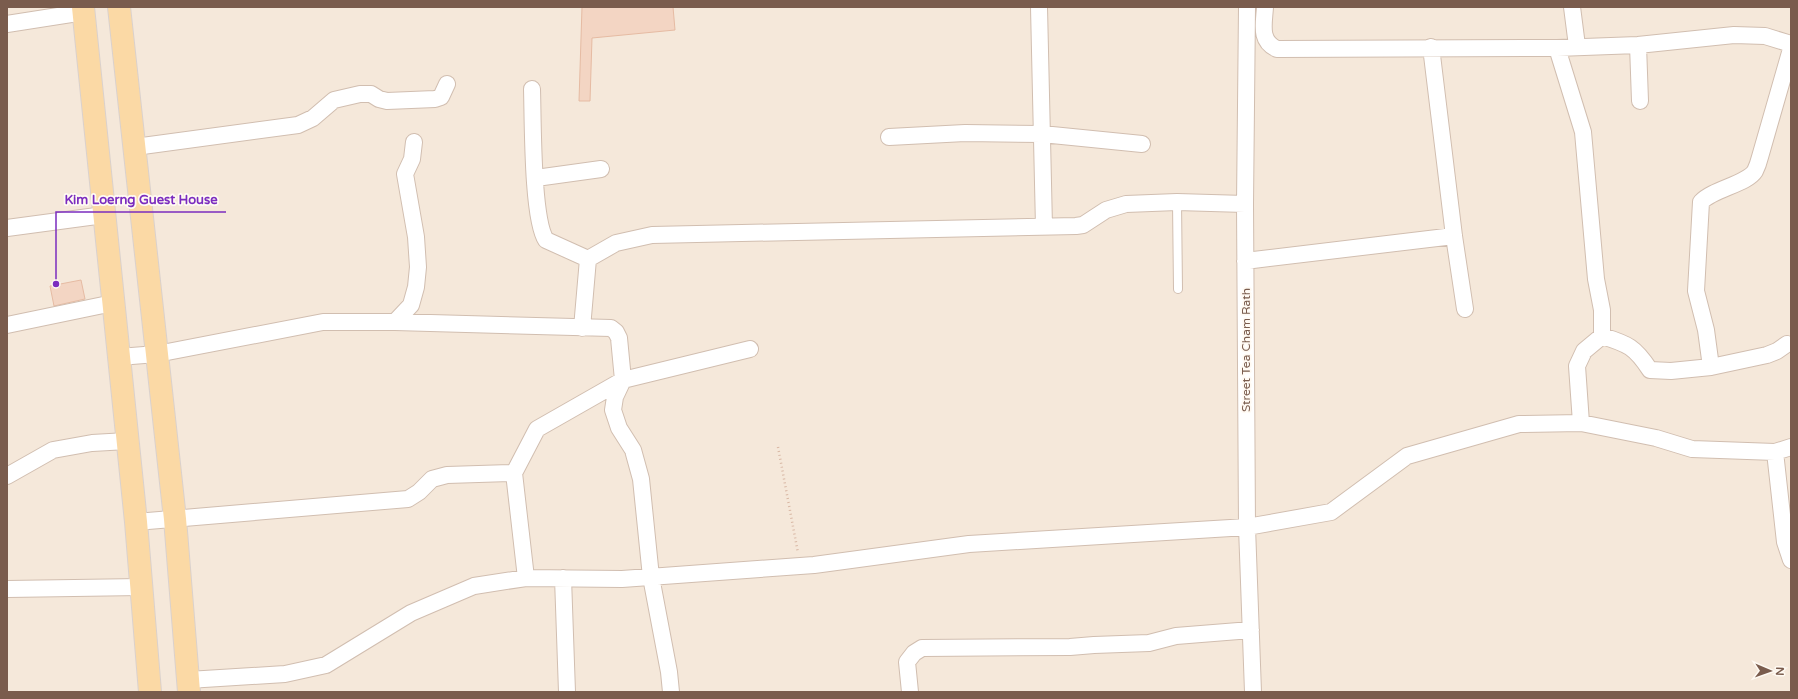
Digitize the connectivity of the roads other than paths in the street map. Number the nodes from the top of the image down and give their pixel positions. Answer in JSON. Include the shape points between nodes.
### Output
{"nodes":[{"id":1,"x":119,"y":7,"type":"edge"},
{"id":2,"x":1039,"y":7,"type":"edge"},
{"id":3,"x":1247,"y":7,"type":"edge"},
{"id":4,"x":1265,"y":7,"type":"edge"},
{"id":5,"x":1572,"y":7,"type":"edge"},
{"id":6,"x":84,"y":10,"type":"edge"},
{"id":7,"x":7,"y":24,"type":"edge"},
{"id":8,"x":1791,"y":44,"type":"edge"},
{"id":9,"x":1638,"y":45,"type":"junction"},
{"id":10,"x":1577,"y":46,"type":"junction"},
{"id":11,"x":1431,"y":48,"type":"junction"},
{"id":12,"x":1557,"y":48,"type":"junction"},
{"id":13,"x":1791,"y":49,"type":"edge"},
{"id":14,"x":447,"y":84,"type":"dead end"},
{"id":15,"x":532,"y":89,"type":"dead end"},
{"id":16,"x":1640,"y":101,"type":"dead end"},
{"id":17,"x":1042,"y":134,"type":"junction"},
{"id":18,"x":889,"y":137,"type":"dead end"},
{"id":19,"x":414,"y":142,"type":"dead end"},
{"id":20,"x":1142,"y":144,"type":"dead end"},
{"id":21,"x":135,"y":147,"type":"junction"},
{"id":22,"x":600,"y":170,"type":"dead end"},
{"id":23,"x":536,"y":178,"type":"junction"},
{"id":24,"x":1177,"y":202,"type":"junction"},
{"id":25,"x":1245,"y":204,"type":"junction"},
{"id":26,"x":104,"y":215,"type":"junction"},
{"id":27,"x":7,"y":228,"type":"edge"},
{"id":28,"x":1044,"y":228,"type":"junction"},
{"id":29,"x":1454,"y":236,"type":"junction"},
{"id":30,"x":588,"y":259,"type":"junction"},
{"id":31,"x":1245,"y":261,"type":"junction"},
{"id":32,"x":1178,"y":289,"type":"dead end"},
{"id":33,"x":113,"y":303,"type":"junction"},
{"id":34,"x":1465,"y":310,"type":"dead end"},
{"id":35,"x":395,"y":322,"type":"junction"},
{"id":36,"x":7,"y":325,"type":"edge"},
{"id":37,"x":582,"y":328,"type":"junction"},
{"id":38,"x":1602,"y":336,"type":"junction"},
{"id":39,"x":1788,"y":344,"type":"dead end"},
{"id":40,"x":750,"y":349,"type":"dead end"},
{"id":41,"x":156,"y":354,"type":"junction"},
{"id":42,"x":119,"y":357,"type":"junction"},
{"id":43,"x":1711,"y":366,"type":"junction"},
{"id":44,"x":623,"y":380,"type":"junction"},
{"id":45,"x":1581,"y":423,"type":"junction"},
{"id":46,"x":127,"y":441,"type":"junction"},
{"id":47,"x":1791,"y":447,"type":"edge"},
{"id":48,"x":1774,"y":452,"type":"junction"},
{"id":49,"x":514,"y":473,"type":"junction"},
{"id":50,"x":7,"y":476,"type":"edge"},
{"id":51,"x":175,"y":519,"type":"junction"},
{"id":52,"x":136,"y":522,"type":"junction"},
{"id":53,"x":1247,"y":526,"type":"junction"},
{"id":54,"x":1791,"y":560,"type":"edge"},
{"id":55,"x":651,"y":577,"type":"junction"},
{"id":56,"x":526,"y":578,"type":"junction"},
{"id":57,"x":563,"y":578,"type":"junction"},
{"id":58,"x":141,"y":587,"type":"junction"},
{"id":59,"x":7,"y":589,"type":"edge"},
{"id":60,"x":1251,"y":630,"type":"junction"},
{"id":61,"x":188,"y":686,"type":"edge"},
{"id":62,"x":150,"y":692,"type":"edge"},
{"id":63,"x":568,"y":692,"type":"edge"},
{"id":64,"x":671,"y":692,"type":"edge"},
{"id":65,"x":910,"y":692,"type":"edge"},
{"id":66,"x":1253,"y":692,"type":"edge"}],
"edges":[{"from":1,"to":21,"type":"main road"},
{"from":2,"to":17,"type":"street"},
{"from":3,"to":25,"type":"street","name":"Street Tea Cham Rath"},
{"from":4,"to":11,"type":"street","via":[[1264,36],[1266,42],[1277,49]]},
{"from":5,"to":10,"type":"street"},
{"from":6,"to":7,"type":"street"},
{"from":6,"to":26,"type":"main road"},
{"from":8,"to":9,"type":"street","via":[[1765,36],[1734,35]]},
{"from":9,"to":10,"type":"street"},
{"from":9,"to":16,"type":"street"},
{"from":10,"to":12,"type":"street"},
{"from":11,"to":12,"type":"street"},
{"from":11,"to":29,"type":"street"},
{"from":12,"to":38,"type":"street","via":[[1583,132],[1596,279],[1602,310]]},
{"from":13,"to":43,"type":"street","via":[[1754,172],[1749,178],[1706,196],[1701,202],[1696,292],[1706,330]]},
{"from":14,"to":21,"type":"street","via":[[441,97],[435,99],[387,100],[371,94],[360,94],[334,100],[313,118],[298,125]]},
{"from":15,"to":23,"type":"street"},
{"from":17,"to":18,"type":"street","via":[[966,133]]},
{"from":17,"to":20,"type":"street"},
{"from":17,"to":28,"type":"street"},
{"from":19,"to":35,"type":"street","via":[[412,159],[405,174],[416,237],[416,287],[411,305]]},
{"from":21,"to":41,"type":"main road"},
{"from":22,"to":23,"type":"street"},
{"from":23,"to":30,"type":"street","via":[[542,234],[546,240]]},
{"from":24,"to":25,"type":"street"},
{"from":24,"to":28,"type":"street","via":[[1126,204],[1106,210],[1082,225]]},
{"from":24,"to":32,"type":"lane"},
{"from":25,"to":31,"type":"street","name":"Street Tea Cham Rath"},
{"from":26,"to":27,"type":"street"},
{"from":26,"to":33,"type":"main road"},
{"from":28,"to":30,"type":"street","via":[[652,235],[616,243]]},
{"from":29,"to":31,"type":"street"},
{"from":29,"to":34,"type":"street"},
{"from":30,"to":37,"type":"street"},
{"from":31,"to":53,"type":"street","name":"Street Tea Cham Rath"},
{"from":33,"to":36,"type":"street"},
{"from":33,"to":42,"type":"main road"},
{"from":35,"to":37,"type":"street"},
{"from":35,"to":41,"type":"street","via":[[323,322]]},
{"from":37,"to":44,"type":"street","via":[[611,328],[616,332],[619,338]]},
{"from":38,"to":43,"type":"street","via":[[1628,344],[1650,370],[1672,371]]},
{"from":38,"to":45,"type":"street","via":[[1584,351],[1578,366]]},
{"from":39,"to":43,"type":"street","via":[[1767,355]]},
{"from":40,"to":44,"type":"street"},
{"from":41,"to":42,"type":"street"},
{"from":41,"to":51,"type":"main road"},
{"from":42,"to":46,"type":"main road"},
{"from":44,"to":49,"type":"street","via":[[537,429]]},
{"from":44,"to":55,"type":"street","via":[[615,397],[613,410],[618,428],[633,450],[641,479]]},
{"from":45,"to":48,"type":"street","via":[[1656,438],[1692,449]]},
{"from":45,"to":53,"type":"street","via":[[1519,424],[1407,456],[1331,512]]},
{"from":46,"to":50,"type":"street","via":[[52,450]]},
{"from":46,"to":52,"type":"main road"},
{"from":47,"to":48,"type":"street"},
{"from":48,"to":54,"type":"street","via":[[1785,542]]},
{"from":49,"to":51,"type":"street","via":[[447,475],[432,479],[408,499]]},
{"from":49,"to":56,"type":"street"},
{"from":51,"to":52,"type":"street"},
{"from":51,"to":61,"type":"main road"},
{"from":52,"to":58,"type":"main road"},
{"from":53,"to":55,"type":"street","via":[[969,544],[800,566]]},
{"from":53,"to":60,"type":"street","name":"Street Tea Cham Rath"},
{"from":55,"to":57,"type":"street"},
{"from":55,"to":64,"type":"street","via":[[670,672]]},
{"from":56,"to":57,"type":"street"},
{"from":56,"to":61,"type":"street","via":[[474,586],[418,610],[326,665],[286,674]]},
{"from":57,"to":63,"type":"street"},
{"from":58,"to":59,"type":"street"},
{"from":58,"to":62,"type":"main road"},
{"from":60,"to":65,"type":"street","via":[[1176,636],[1149,643],[1070,647],[922,648],[907,662]]},
{"from":60,"to":66,"type":"street","name":"Street Tea Cham Rath"}]}
